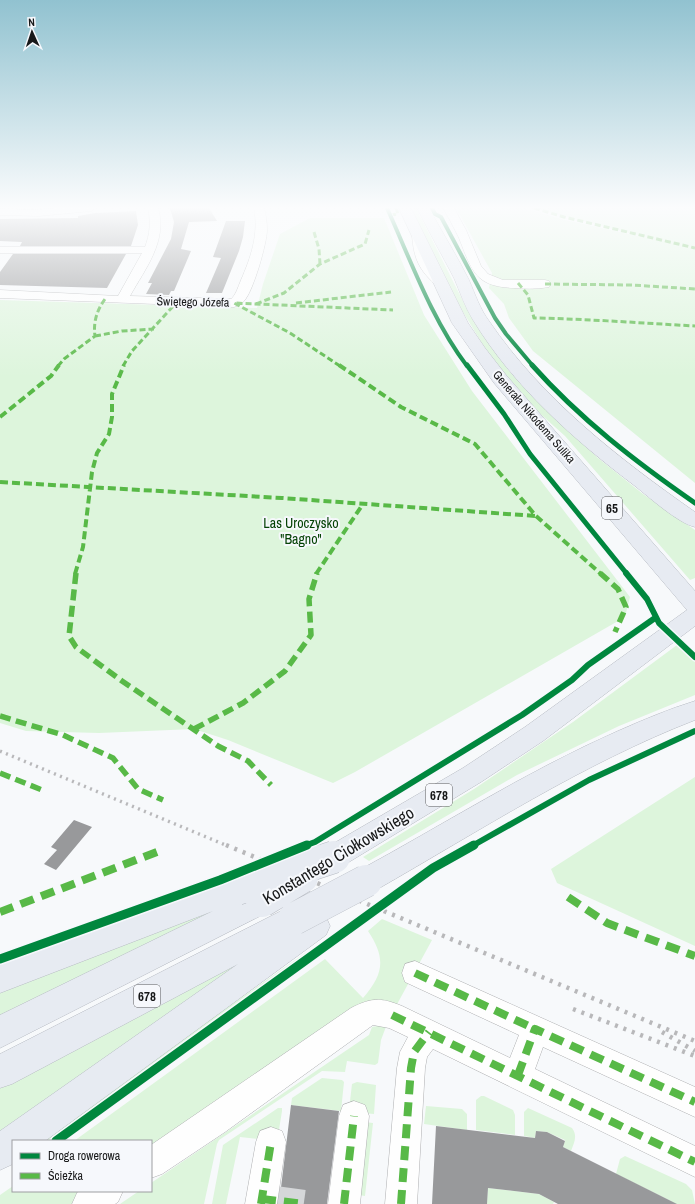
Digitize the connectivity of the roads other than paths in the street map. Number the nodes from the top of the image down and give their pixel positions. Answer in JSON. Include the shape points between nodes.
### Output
{"nodes":[{"id":1,"x":141,"y":264,"type":"edge"},
{"id":2,"x":252,"y":264,"type":"edge"},
{"id":3,"x":432,"y":264,"type":"edge"},
{"id":4,"x":452,"y":264,"type":"edge"},
{"id":5,"x":476,"y":264,"type":"edge"},
{"id":6,"x":545,"y":284,"type":"dead end"},
{"id":7,"x":0,"y":294,"type":"edge"},
{"id":8,"x":122,"y":299,"type":"junction"},
{"id":9,"x":695,"y":521,"type":"edge"},
{"id":10,"x":695,"y":605,"type":"edge"},
{"id":11,"x":695,"y":615,"type":"edge"},
{"id":12,"x":695,"y":710,"type":"edge"},
{"id":13,"x":249,"y":895,"type":"junction"},
{"id":14,"x":305,"y":923,"type":"junction"},
{"id":15,"x":414,"y":973,"type":"dead end"},
{"id":16,"x":0,"y":979,"type":"edge"},
{"id":17,"x":535,"y":1029,"type":"junction"},
{"id":18,"x":0,"y":1032,"type":"edge"},
{"id":19,"x":429,"y":1032,"type":"junction"},
{"id":20,"x":0,"y":1072,"type":"edge"},
{"id":21,"x":518,"y":1075,"type":"junction"},
{"id":22,"x":695,"y":1102,"type":"edge"},
{"id":23,"x":354,"y":1116,"type":"dead end"},
{"id":24,"x":17,"y":1140,"type":"edge"},
{"id":25,"x":271,"y":1142,"type":"dead end"},
{"id":26,"x":12,"y":1144,"type":"edge"},
{"id":27,"x":0,"y":1152,"type":"edge"},
{"id":28,"x":152,"y":1162,"type":"edge"},
{"id":29,"x":695,"y":1162,"type":"edge"},
{"id":30,"x":106,"y":1192,"type":"edge"},
{"id":31,"x":266,"y":1201,"type":"edge"},
{"id":32,"x":88,"y":1204,"type":"edge"},
{"id":33,"x":344,"y":1204,"type":"edge"},
{"id":34,"x":402,"y":1204,"type":"edge"}],
"edges":[{"from":1,"to":8,"type":"street"},
{"from":2,"to":8,"type":"street","name":"Świętego Józefa","via":[[237,302],[226,304]]},
{"from":3,"to":10,"type":"highway","name":"Generała Nikodema Sulika","number":"65","via":[[460,323],[493,369]]},
{"from":4,"to":9,"type":"highway","name":"Generała Nikodema Sulika","via":[[481,322],[518,370],[569,422],[652,491]]},
{"from":5,"to":6,"type":"street","via":[[485,277],[493,281]]},
{"from":7,"to":8,"type":"street"},
{"from":11,"to":13,"type":"highway","name":"Konstantego Ciołkowskiego","number":"678","bridge":true,"via":[[534,734],[472,775],[338,855]]},
{"from":12,"to":14,"type":"highway","bridge":true,"via":[[578,761],[510,798],[376,876]]},
{"from":13,"to":16,"type":"highway"},
{"from":13,"to":18,"type":"highway","name":"Konstantego Ciołkowskiego","number":"678"},
{"from":14,"to":20,"type":"highway","number":"678"},
{"from":14,"to":24,"type":"highway"},
{"from":15,"to":17,"type":"street"},
{"from":17,"to":21,"type":"street"},
{"from":17,"to":22,"type":"street"},
{"from":19,"to":21,"type":"street"},
{"from":19,"to":28,"type":"street","via":[[392,1015],[372,1012],[361,1017]]},
{"from":19,"to":34,"type":"street","via":[[414,1052],[411,1068]]},
{"from":21,"to":29,"type":"street"},
{"from":23,"to":33,"type":"street"},
{"from":25,"to":31,"type":"street"},
{"from":26,"to":27,"type":"highway"},
{"from":30,"to":32,"type":"street"}]}
